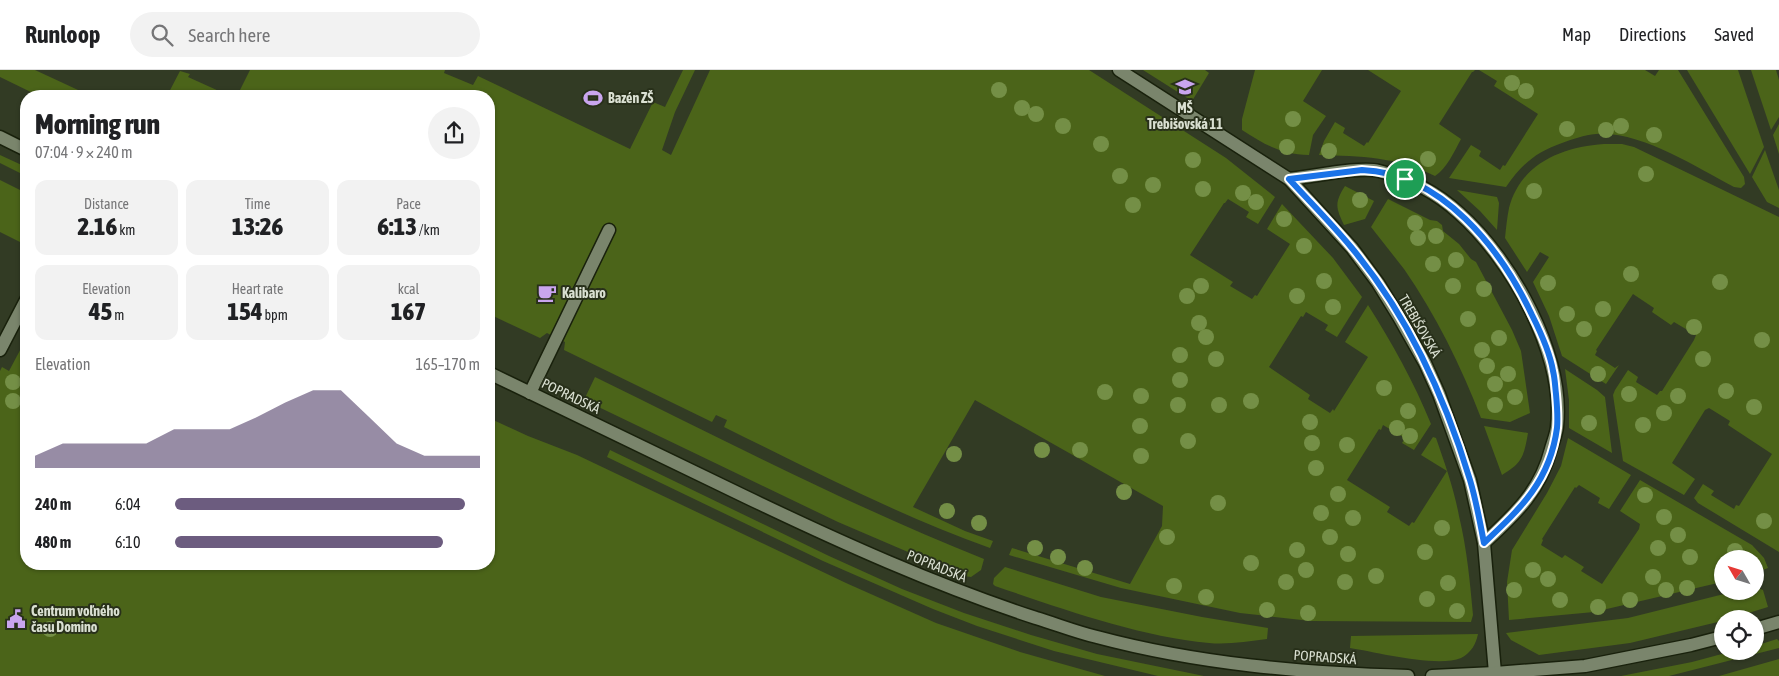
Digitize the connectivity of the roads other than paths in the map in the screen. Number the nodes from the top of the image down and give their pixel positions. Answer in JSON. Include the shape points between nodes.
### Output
{"nodes":[{"id":1,"x":1118,"y":70,"type":"edge"},
{"id":2,"x":0,"y":137,"type":"edge"},
{"id":3,"x":20,"y":147,"type":"edge"},
{"id":4,"x":1289,"y":179,"type":"junction"},
{"id":5,"x":609,"y":230,"type":"dead end"},
{"id":6,"x":20,"y":312,"type":"edge"},
{"id":7,"x":0,"y":350,"type":"edge"},
{"id":8,"x":495,"y":376,"type":"edge"},
{"id":9,"x":530,"y":393,"type":"junction"},
{"id":10,"x":1484,"y":543,"type":"junction"},
{"id":11,"x":1779,"y":622,"type":"edge"},
{"id":12,"x":1764,"y":626,"type":"edge"},
{"id":13,"x":1714,"y":639,"type":"edge"},
{"id":14,"x":1495,"y":673,"type":"junction"},
{"id":15,"x":1408,"y":676,"type":"edge"},
{"id":16,"x":1432,"y":676,"type":"edge"}],
"edges":[{"from":1,"to":4,"type":"street","name":"TREBIŠOVSKÁ"},
{"from":2,"to":3,"type":"street"},
{"from":4,"to":10,"type":"street","name":"TREBIŠOVSKÁ","via":[[1362,262],[1400,317],[1425,363],[1470,480]]},
{"from":4,"to":10,"type":"street","via":[[1378,170],[1417,184],[1458,212],[1476,230],[1521,291],[1542,336],[1553,371],[1557,428],[1541,479],[1531,495]]},
{"from":5,"to":9,"type":"street"},
{"from":6,"to":7,"type":"street"},
{"from":8,"to":9,"type":"street","name":"POPRADSKÁ"},
{"from":9,"to":15,"type":"street","name":"POPRADSKÁ","via":[[840,542],[979,599],[1079,632],[1169,654],[1250,665],[1339,674]]},
{"from":10,"to":14,"type":"street","name":"TREBIŠOVSKÁ"},
{"from":11,"to":12,"type":"street"},
{"from":13,"to":14,"type":"street","via":[[1585,666]]},
{"from":14,"to":16,"type":"street"}]}
